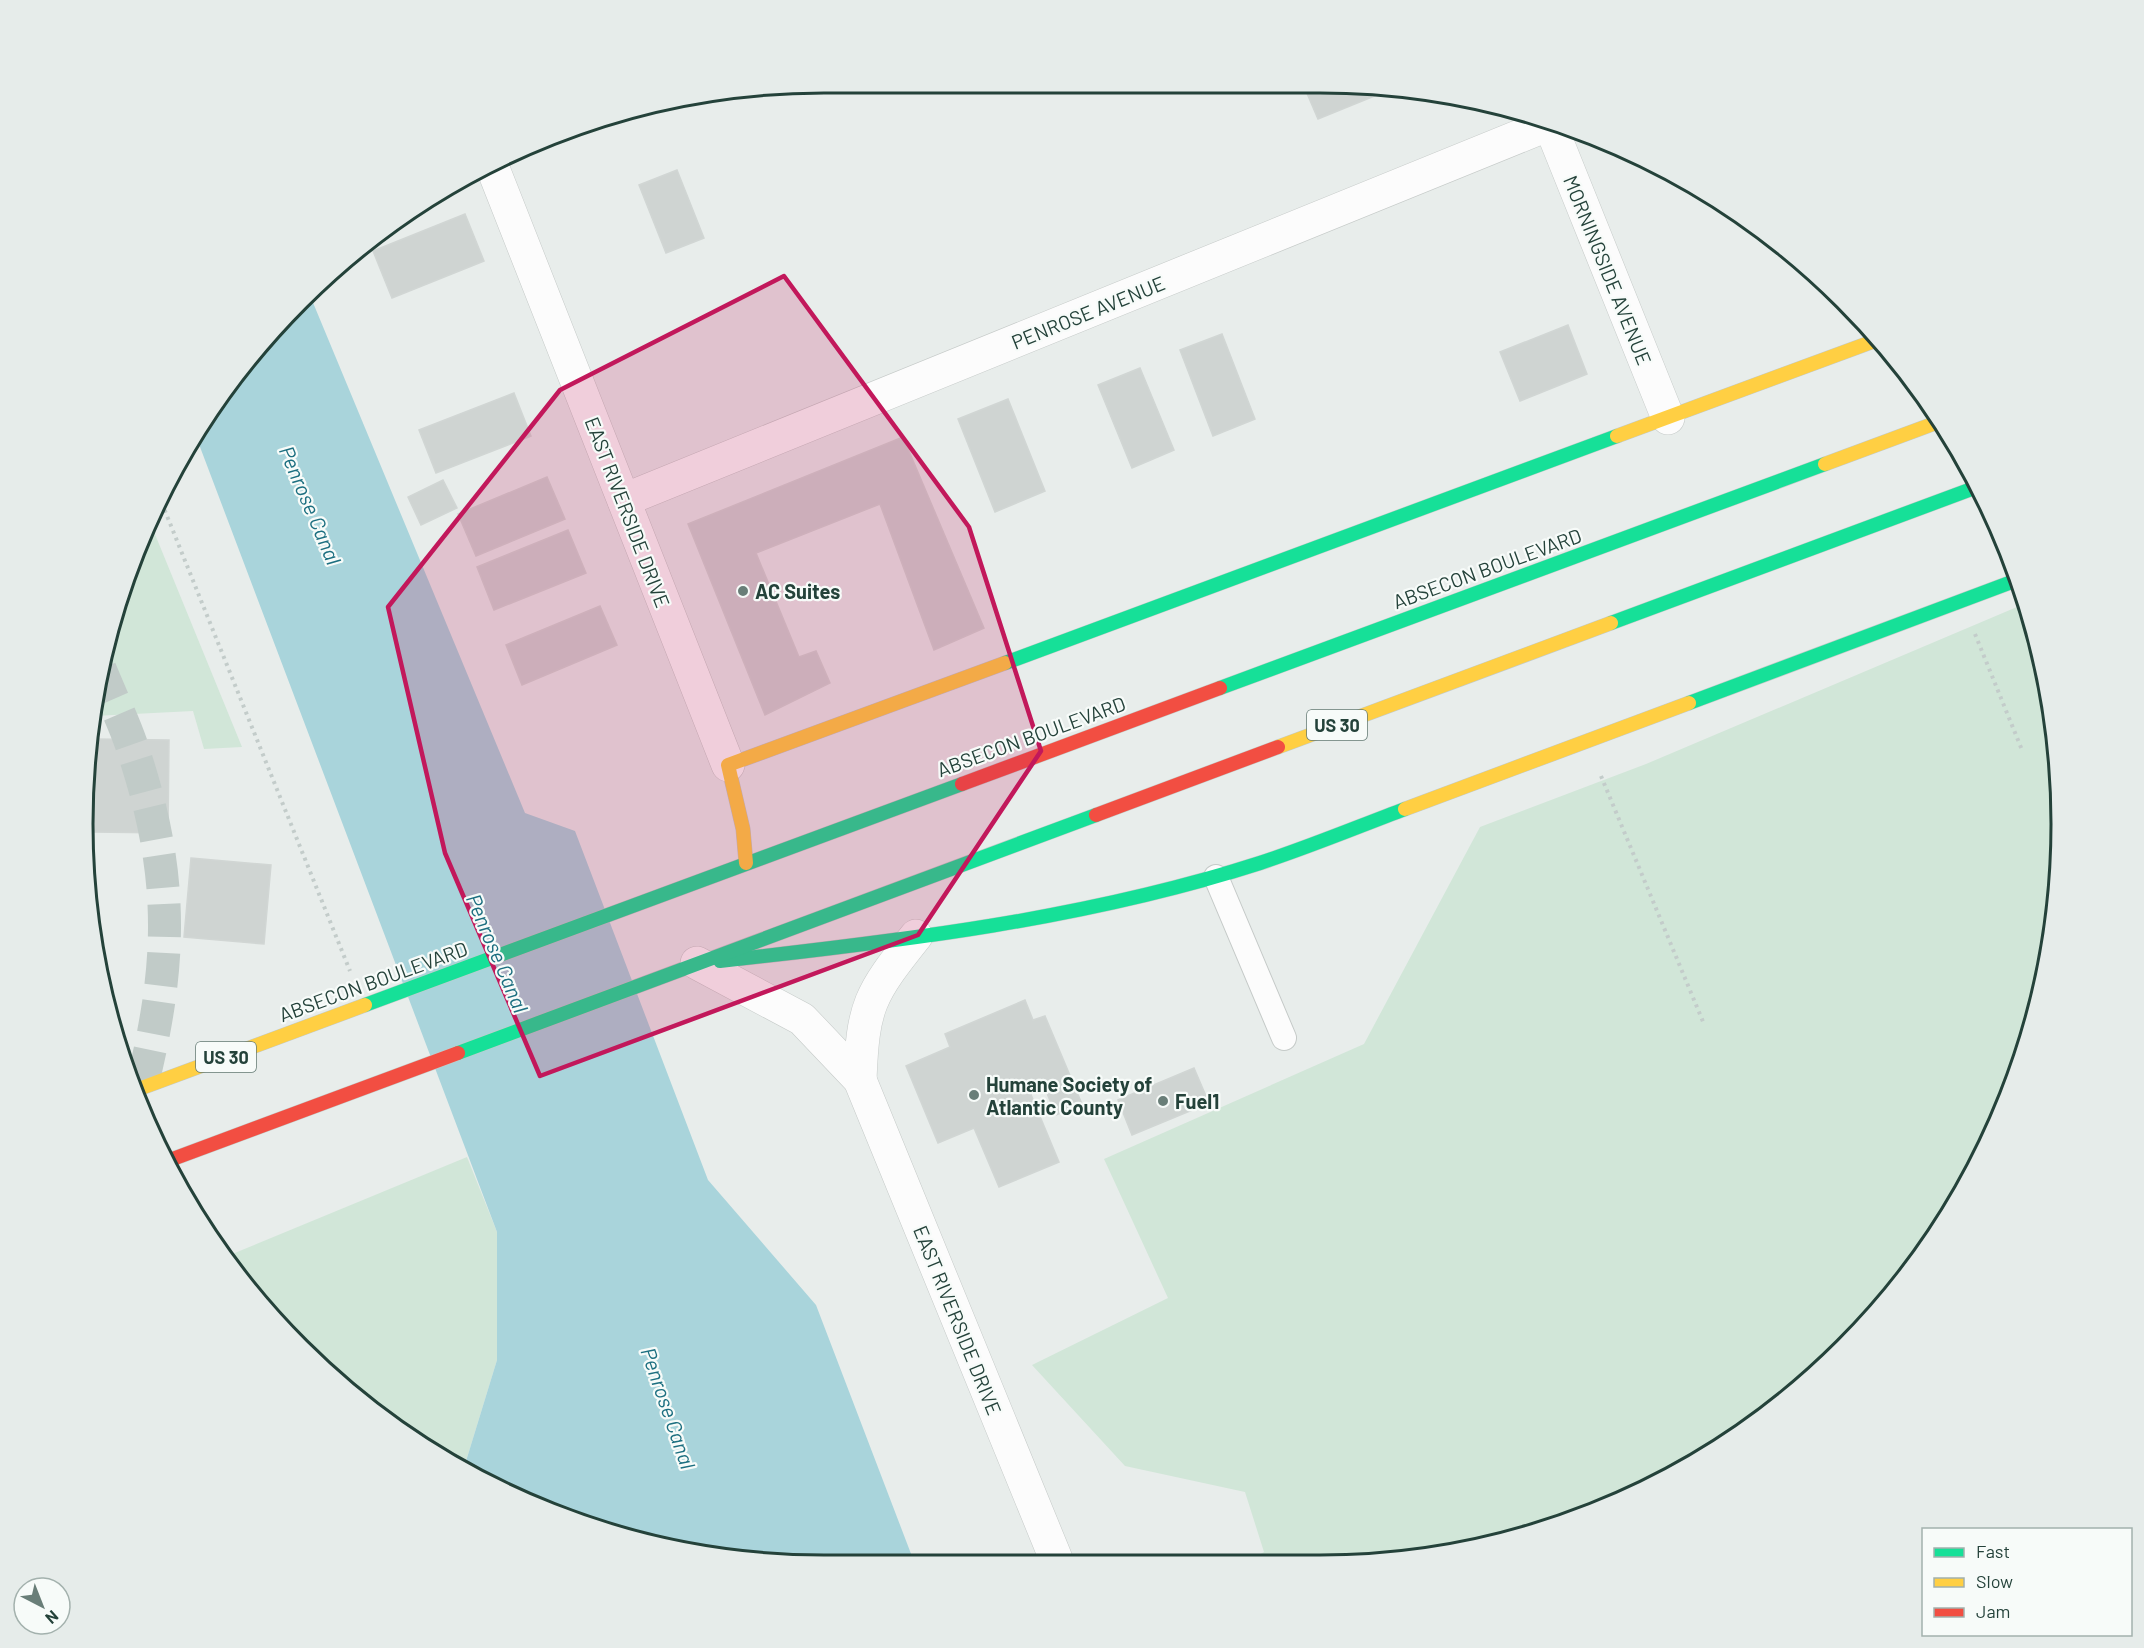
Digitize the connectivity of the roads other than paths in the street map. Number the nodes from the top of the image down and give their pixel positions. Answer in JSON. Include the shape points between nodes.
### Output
{"nodes":[{"id":1,"x":1539,"y":127,"type":"edge"},
{"id":2,"x":1553,"y":132,"type":"edge"},
{"id":3,"x":494,"y":172,"type":"edge"},
{"id":4,"x":1870,"y":342,"type":"edge"},
{"id":5,"x":1668,"y":418,"type":"junction"},
{"id":6,"x":1931,"y":424,"type":"edge"},
{"id":7,"x":1970,"y":490,"type":"edge"},
{"id":8,"x":624,"y":500,"type":"junction"},
{"id":9,"x":2010,"y":583,"type":"edge"},
{"id":10,"x":728,"y":765,"type":"junction"},
{"id":11,"x":746,"y":863,"type":"junction"},
{"id":12,"x":1216,"y":877,"type":"junction"},
{"id":13,"x":916,"y":936,"type":"junction"},
{"id":14,"x":698,"y":963,"type":"junction"},
{"id":15,"x":1284,"y":1038,"type":"dead end"},
{"id":16,"x":860,"y":1080,"type":"junction"},
{"id":17,"x":143,"y":1087,"type":"edge"},
{"id":18,"x":174,"y":1158,"type":"edge"},
{"id":19,"x":1054,"y":1555,"type":"edge"}],
"edges":[{"from":1,"to":8,"type":"street","name":"PENROSE AVENUE"},
{"from":2,"to":5,"type":"street","name":"MORNINGSIDE AVENUE"},
{"from":3,"to":8,"type":"street","name":"EAST RIVERSIDE DRIVE"},
{"from":4,"to":5,"type":"main road"},
{"from":5,"to":10,"type":"main road"},
{"from":6,"to":11,"type":"main road","name":"ABSECON BOULEVARD","number":"US 30"},
{"from":7,"to":14,"type":"main road","number":"US 30"},
{"from":8,"to":10,"type":"street","name":"EAST RIVERSIDE DRIVE"},
{"from":9,"to":12,"type":"main road"},
{"from":10,"to":11,"type":"main road","name":"EAST RIVERSIDE DRIVE","via":[[743,829]]},
{"from":11,"to":17,"type":"main road","name":"ABSECON BOULEVARD","number":"US 30"},
{"from":12,"to":13,"type":"main road","via":[[1074,908]]},
{"from":12,"to":15,"type":"lane"},
{"from":13,"to":14,"type":"main road","via":[[865,946]]},
{"from":13,"to":16,"type":"street","name":"EAST RIVERSIDE DRIVE","via":[[884,975],[866,1012]]},
{"from":14,"to":16,"type":"street","name":"EAST RIVERSIDE DRIVE","via":[[802,1019]]},
{"from":14,"to":18,"type":"main road","number":"US 30"},
{"from":16,"to":19,"type":"street","name":"EAST RIVERSIDE DRIVE"}]}
